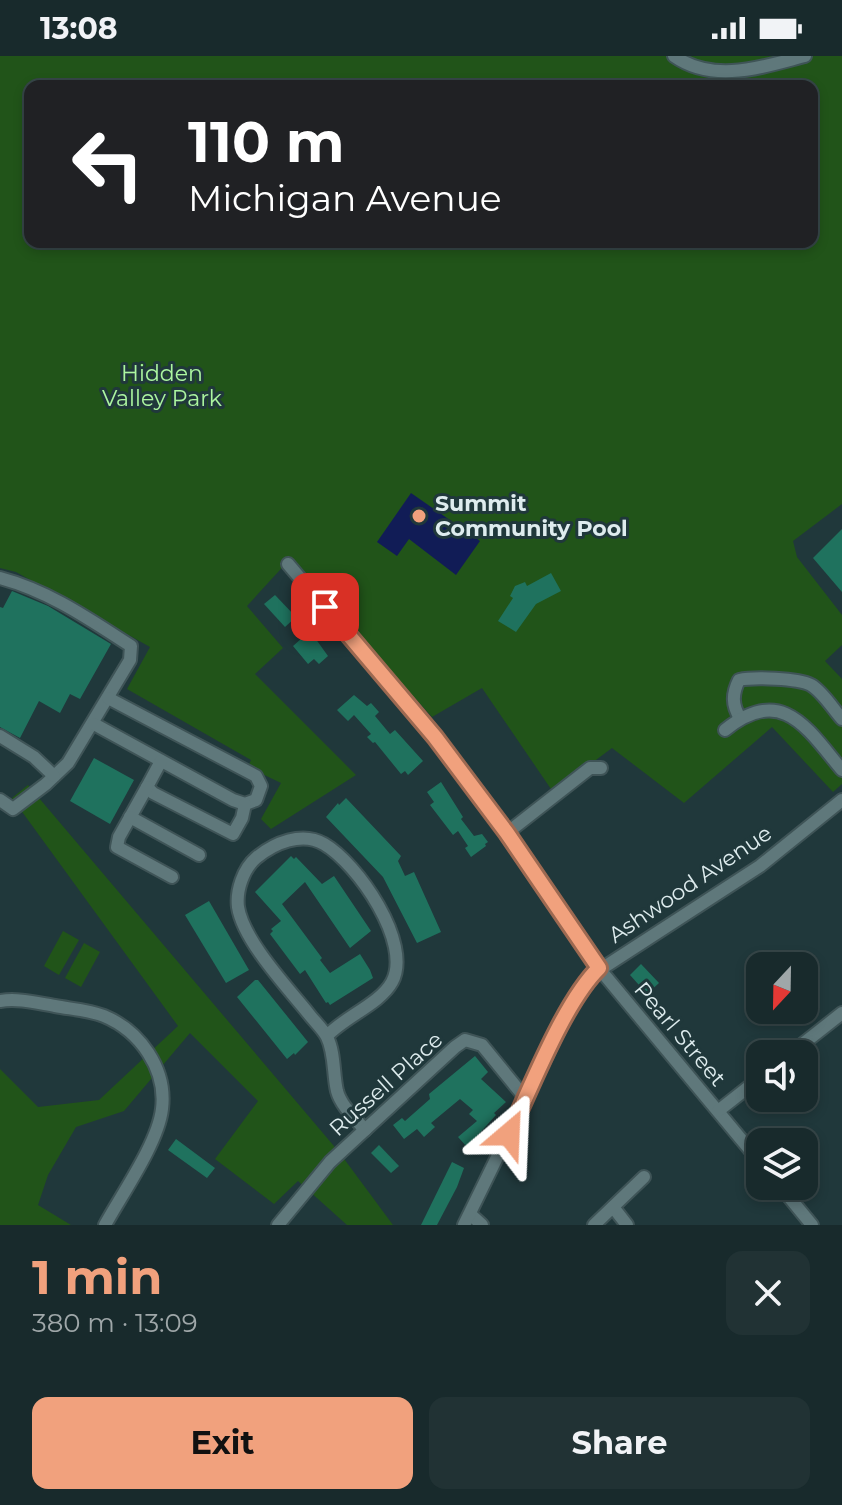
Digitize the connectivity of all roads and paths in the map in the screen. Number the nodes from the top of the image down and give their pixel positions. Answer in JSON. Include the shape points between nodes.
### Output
{"nodes":[{"id":1,"x":674,"y":56,"type":"edge"},
{"id":2,"x":805,"y":56,"type":"edge"},
{"id":3,"x":288,"y":564,"type":"dead end"},
{"id":4,"x":0,"y":578,"type":"edge"},
{"id":5,"x":108,"y":698,"type":"junction"},
{"id":6,"x":740,"y":718,"type":"junction"},
{"id":7,"x":842,"y":719,"type":"edge"},
{"id":8,"x":94,"y":724,"type":"junction"},
{"id":9,"x":725,"y":730,"type":"dead end"},
{"id":10,"x":0,"y":736,"type":"edge"},
{"id":11,"x":161,"y":761,"type":"junction"},
{"id":12,"x":601,"y":768,"type":"dead end"},
{"id":13,"x":842,"y":770,"type":"edge"},
{"id":14,"x":54,"y":776,"type":"junction"},
{"id":15,"x":147,"y":787,"type":"junction"},
{"id":16,"x":0,"y":800,"type":"edge"},
{"id":17,"x":842,"y":800,"type":"edge"},
{"id":18,"x":245,"y":804,"type":"junction"},
{"id":19,"x":130,"y":817,"type":"junction"},
{"id":20,"x":507,"y":833,"type":"junction"},
{"id":21,"x":199,"y":855,"type":"dead end"},
{"id":22,"x":172,"y":877,"type":"dead end"},
{"id":23,"x":599,"y":968,"type":"junction"},
{"id":24,"x":3,"y":999,"type":"edge"},
{"id":25,"x":842,"y":1013,"type":"edge"},
{"id":26,"x":327,"y":1036,"type":"junction"},
{"id":27,"x":808,"y":1040,"type":"edge"},
{"id":28,"x":746,"y":1089,"type":"edge"},
{"id":29,"x":526,"y":1099,"type":"junction"},
{"id":30,"x":718,"y":1111,"type":"junction"},
{"id":31,"x":365,"y":1130,"type":"junction"},
{"id":32,"x":746,"y":1145,"type":"edge"},
{"id":33,"x":644,"y":1177,"type":"dead end"},
{"id":34,"x":791,"y":1200,"type":"edge"},
{"id":35,"x":613,"y":1207,"type":"junction"},
{"id":36,"x":467,"y":1219,"type":"edge"},
{"id":37,"x":105,"y":1225,"type":"edge"},
{"id":38,"x":278,"y":1225,"type":"edge"},
{"id":39,"x":482,"y":1225,"type":"edge"},
{"id":40,"x":594,"y":1225,"type":"edge"},
{"id":41,"x":627,"y":1225,"type":"edge"},
{"id":42,"x":812,"y":1225,"type":"edge"}],
"edges":[{"from":1,"to":2,"type":"street","via":[[714,72],[761,69]]},
{"from":3,"to":20,"type":"street","name":"Pearl Street","via":[[435,737]]},
{"from":4,"to":5,"type":"street","via":[[64,604],[131,646],[130,660]]},
{"from":5,"to":8,"type":"street"},
{"from":5,"to":18,"type":"street","via":[[256,776],[261,786],[256,800]]},
{"from":6,"to":7,"type":"street","via":[[734,689],[748,678],[813,686]]},
{"from":6,"to":9,"type":"street"},
{"from":6,"to":13,"type":"street","via":[[770,710],[788,713],[803,723]]},
{"from":8,"to":11,"type":"street"},
{"from":8,"to":14,"type":"street"},
{"from":10,"to":14,"type":"street"},
{"from":11,"to":15,"type":"street"},
{"from":11,"to":18,"type":"street"},
{"from":12,"to":20,"type":"street","via":[[590,768]]},
{"from":14,"to":16,"type":"street","via":[[13,809]]},
{"from":15,"to":18,"type":"street","via":[[233,834]]},
{"from":15,"to":19,"type":"street"},
{"from":17,"to":23,"type":"street","name":"Ashwood Avenue","via":[[760,866]]},
{"from":19,"to":21,"type":"street"},
{"from":19,"to":22,"type":"street","via":[[117,847]]},
{"from":20,"to":23,"type":"street","name":"Pearl Street"},
{"from":23,"to":29,"type":"street","name":"Ashwood Avenue","via":[[578,994]]},
{"from":23,"to":30,"type":"street","name":"Pearl Street"},
{"from":24,"to":37,"type":"street","via":[[101,1015],[141,1042],[156,1064],[163,1092],[155,1135]]},
{"from":25,"to":27,"type":"street"},
{"from":26,"to":26,"type":"street","via":[[267,963],[238,909],[238,893],[253,861],[269,848],[301,838],[323,844],[372,893],[397,952],[392,982]]},
{"from":26,"to":31,"type":"street","via":[[337,1092]]},
{"from":28,"to":30,"type":"street"},
{"from":29,"to":31,"type":"street","name":"Russell Place","via":[[482,1045],[465,1040]]},
{"from":29,"to":36,"type":"street","name":"Ashwood Avenue"},
{"from":30,"to":32,"type":"street","name":"Pearl Street"},
{"from":31,"to":38,"type":"street","name":"Russell Place","via":[[330,1162]]},
{"from":33,"to":35,"type":"street"},
{"from":34,"to":42,"type":"street"},
{"from":35,"to":40,"type":"street"},
{"from":35,"to":41,"type":"street"},
{"from":36,"to":39,"type":"street"}]}
